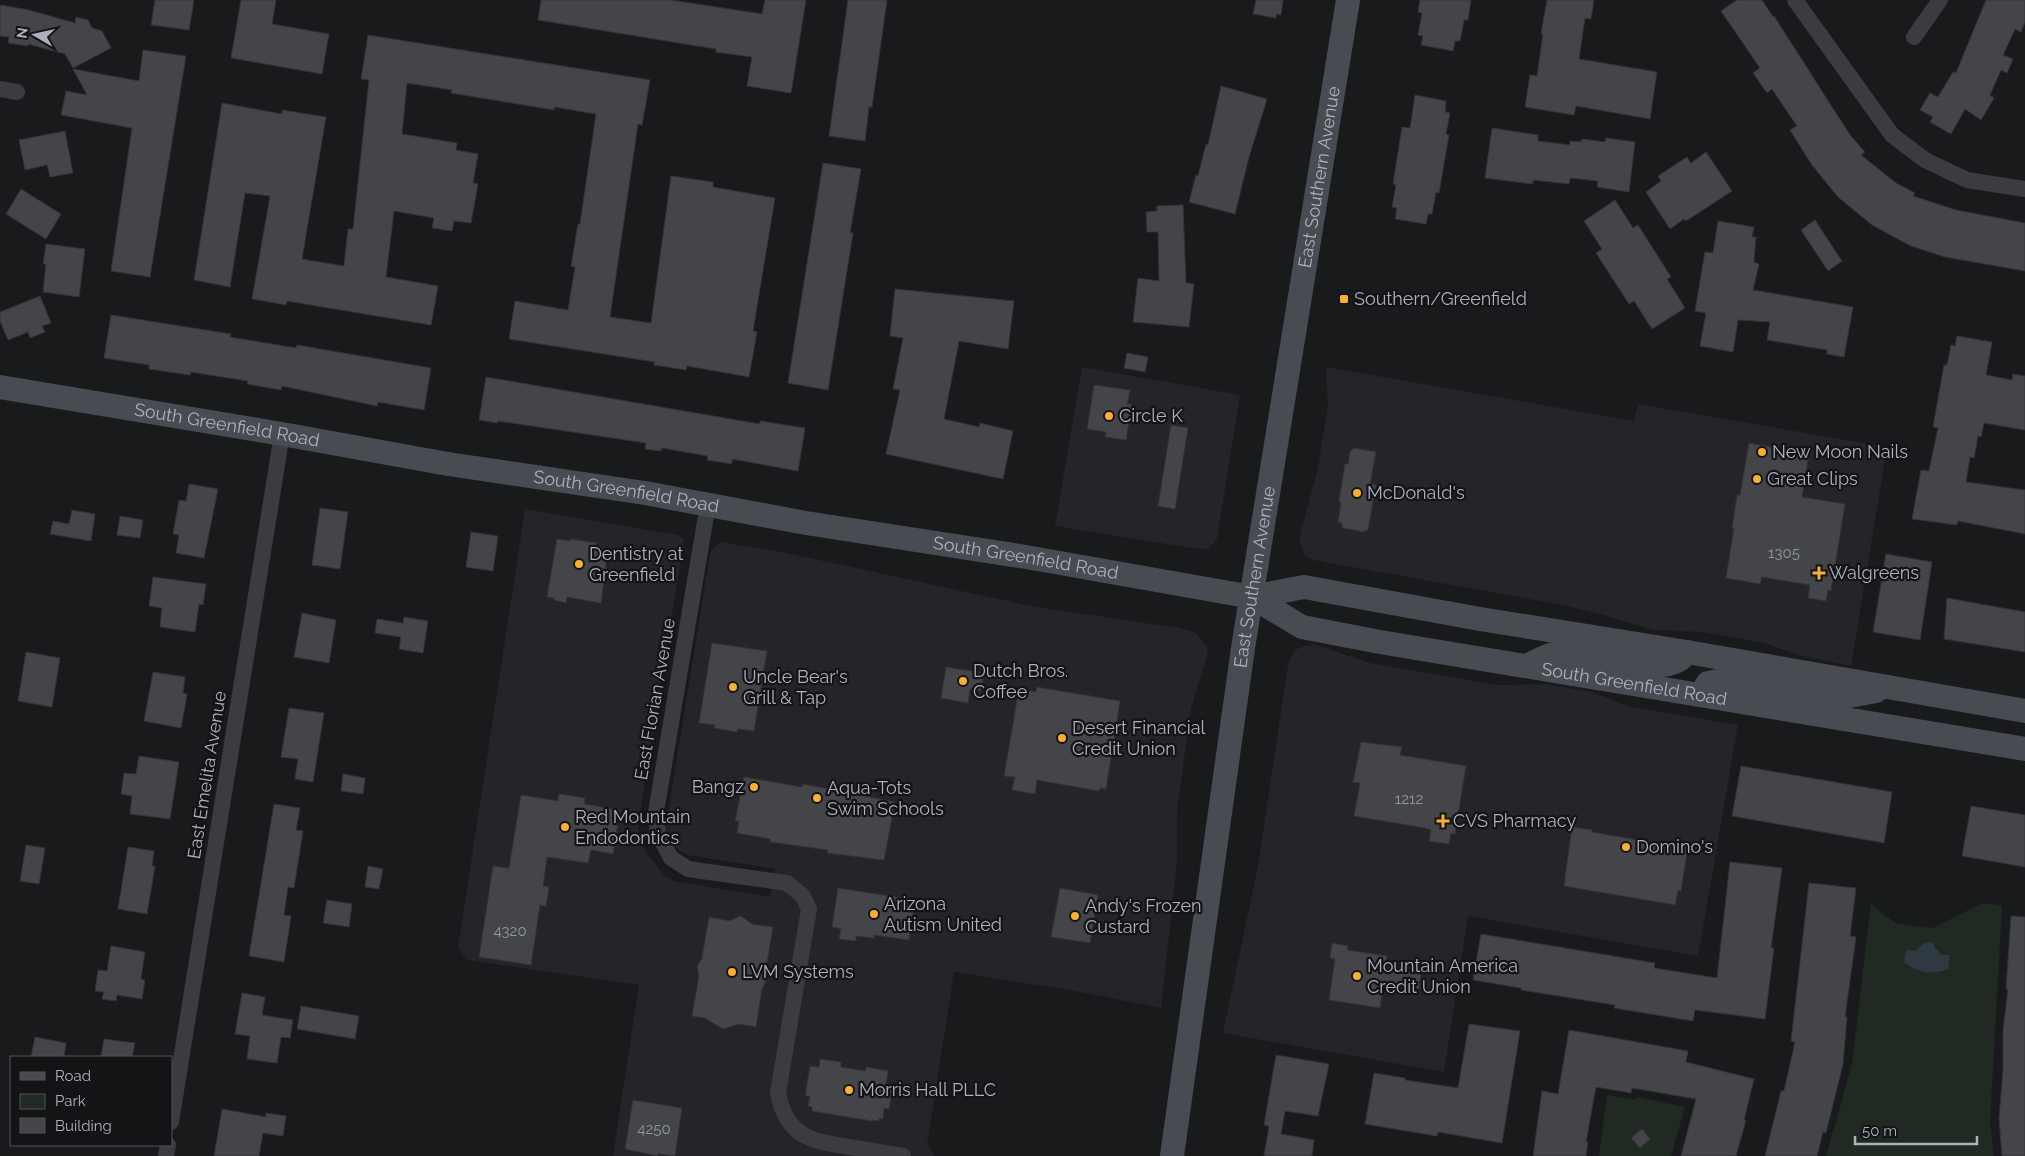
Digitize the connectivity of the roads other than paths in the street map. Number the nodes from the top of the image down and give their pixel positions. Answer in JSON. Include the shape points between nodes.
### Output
{"nodes":[{"id":1,"x":1348,"y":0,"type":"edge"},
{"id":2,"x":1795,"y":0,"type":"edge"},
{"id":3,"x":1940,"y":0,"type":"edge"},
{"id":4,"x":1914,"y":37,"type":"dead end"},
{"id":5,"x":0,"y":89,"type":"edge"},
{"id":6,"x":17,"y":92,"type":"dead end"},
{"id":7,"x":2025,"y":189,"type":"edge"},
{"id":8,"x":0,"y":388,"type":"edge"},
{"id":9,"x":282,"y":434,"type":"junction"},
{"id":10,"x":708,"y":504,"type":"junction"},
{"id":11,"x":1252,"y":597,"type":"junction"},
{"id":12,"x":1687,"y":652,"type":"junction"},
{"id":13,"x":1526,"y":666,"type":"junction"},
{"id":14,"x":1893,"y":688,"type":"junction"},
{"id":15,"x":1701,"y":694,"type":"junction"},
{"id":16,"x":2025,"y":711,"type":"edge"},
{"id":17,"x":2025,"y":749,"type":"edge"},
{"id":18,"x":172,"y":1116,"type":"edge"},
{"id":19,"x":903,"y":1156,"type":"edge"},
{"id":20,"x":1172,"y":1156,"type":"edge"}],
"edges":[{"from":1,"to":11,"type":"main road","name":"East Southern Avenue"},
{"from":2,"to":7,"type":"street","via":[[1892,135],[1925,160],[1967,180]]},
{"from":3,"to":4,"type":"street"},
{"from":5,"to":6,"type":"street"},
{"from":8,"to":9,"type":"main road","name":"South Greenfield Road"},
{"from":9,"to":10,"type":"main road","name":"South Greenfield Road","via":[[448,464]]},
{"from":9,"to":18,"type":"street","name":"East Emelita Avenue"},
{"from":10,"to":11,"type":"main road","name":"South Greenfield Road"},
{"from":10,"to":19,"type":"street","name":"East Florian Avenue","via":[[656,812],[658,834],[671,858],[688,869],[787,883],[804,896],[809,909],[778,1093],[780,1104],[787,1121],[801,1134],[820,1143]]},
{"from":11,"to":12,"type":"main road","name":"South Greenfield Road","via":[[1304,587]]},
{"from":11,"to":13,"type":"main road","name":"South Greenfield Road","via":[[1302,627]]},
{"from":11,"to":20,"type":"main road","name":"East Southern Avenue"},
{"from":12,"to":13,"type":"main road","via":[[1677,663],[1666,666],[1557,653]]},
{"from":12,"to":14,"type":"main road","name":"South Greenfield Road"},
{"from":13,"to":15,"type":"main road","name":"South Greenfield Road"},
{"from":14,"to":15,"type":"main road","via":[[1844,696],[1728,679],[1708,683]]},
{"from":14,"to":16,"type":"main road","name":"South Greenfield Road"},
{"from":15,"to":17,"type":"main road","name":"South Greenfield Road"}]}
